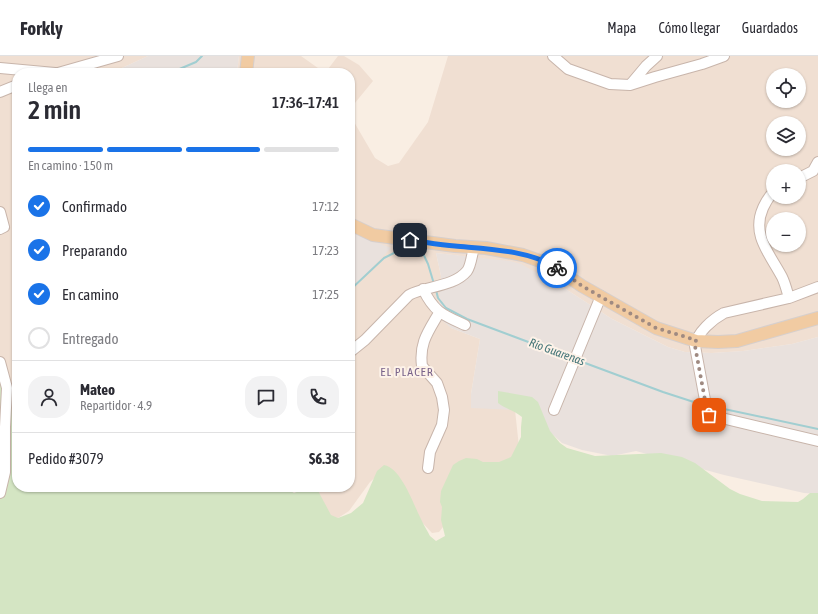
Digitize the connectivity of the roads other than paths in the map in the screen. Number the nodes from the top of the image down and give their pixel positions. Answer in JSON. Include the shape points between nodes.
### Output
{"nodes":[{"id":1,"x":118,"y":56,"type":"edge"},
{"id":2,"x":248,"y":56,"type":"edge"},
{"id":3,"x":553,"y":56,"type":"edge"},
{"id":4,"x":657,"y":56,"type":"edge"},
{"id":5,"x":724,"y":56,"type":"edge"},
{"id":6,"x":0,"y":68,"type":"edge"},
{"id":7,"x":75,"y":68,"type":"edge"},
{"id":8,"x":247,"y":68,"type":"edge"},
{"id":9,"x":12,"y":69,"type":"edge"},
{"id":10,"x":630,"y":86,"type":"junction"},
{"id":11,"x":12,"y":87,"type":"edge"},
{"id":12,"x":0,"y":92,"type":"edge"},
{"id":13,"x":818,"y":162,"type":"edge"},
{"id":14,"x":806,"y":174,"type":"edge"},
{"id":15,"x":766,"y":201,"type":"edge"},
{"id":16,"x":0,"y":212,"type":"edge"},
{"id":17,"x":355,"y":226,"type":"edge"},
{"id":18,"x":0,"y":229,"type":"edge"},
{"id":19,"x":474,"y":247,"type":"junction"},
{"id":20,"x":818,"y":287,"type":"edge"},
{"id":21,"x":426,"y":289,"type":"junction"},
{"id":22,"x":601,"y":296,"type":"junction"},
{"id":23,"x":789,"y":298,"type":"junction"},
{"id":24,"x":439,"y":313,"type":"junction"},
{"id":25,"x":818,"y":318,"type":"edge"},
{"id":26,"x":465,"y":325,"type":"dead end"},
{"id":27,"x":696,"y":340,"type":"junction"},
{"id":28,"x":355,"y":348,"type":"edge"},
{"id":29,"x":0,"y":362,"type":"edge"},
{"id":30,"x":554,"y":410,"type":"dead end"},
{"id":31,"x":818,"y":441,"type":"edge"},
{"id":32,"x":428,"y":468,"type":"dead end"},
{"id":33,"x":0,"y":493,"type":"edge"}],
"edges":[{"from":1,"to":7,"type":"street"},
{"from":2,"to":8,"type":"main road"},
{"from":3,"to":10,"type":"street","via":[[568,69],[610,84]]},
{"from":4,"to":10,"type":"street"},
{"from":5,"to":10,"type":"street"},
{"from":6,"to":9,"type":"street"},
{"from":11,"to":12,"type":"street"},
{"from":13,"to":14,"type":"street","via":[[813,171]]},
{"from":15,"to":23,"type":"street","via":[[758,224],[762,243],[783,278]]},
{"from":16,"to":18,"type":"street","via":[[4,227]]},
{"from":17,"to":19,"type":"main road","via":[[373,235]]},
{"from":19,"to":21,"type":"street","via":[[467,271],[446,284]]},
{"from":19,"to":22,"type":"main road","via":[[524,255],[551,265]]},
{"from":20,"to":23,"type":"street"},
{"from":21,"to":24,"type":"street","via":[[426,296]]},
{"from":21,"to":28,"type":"street","via":[[408,295]]},
{"from":22,"to":27,"type":"main road","via":[[656,328]]},
{"from":22,"to":30,"type":"street"},
{"from":23,"to":27,"type":"street","via":[[724,313]]},
{"from":24,"to":26,"type":"street"},
{"from":24,"to":32,"type":"street","via":[[424,338],[422,348],[422,366],[437,383],[444,410],[442,425],[430,452]]},
{"from":25,"to":27,"type":"main road","via":[[737,341]]},
{"from":27,"to":31,"type":"street","via":[[695,346],[709,415]]},
{"from":29,"to":33,"type":"street","via":[[7,388],[5,472]]}]}
